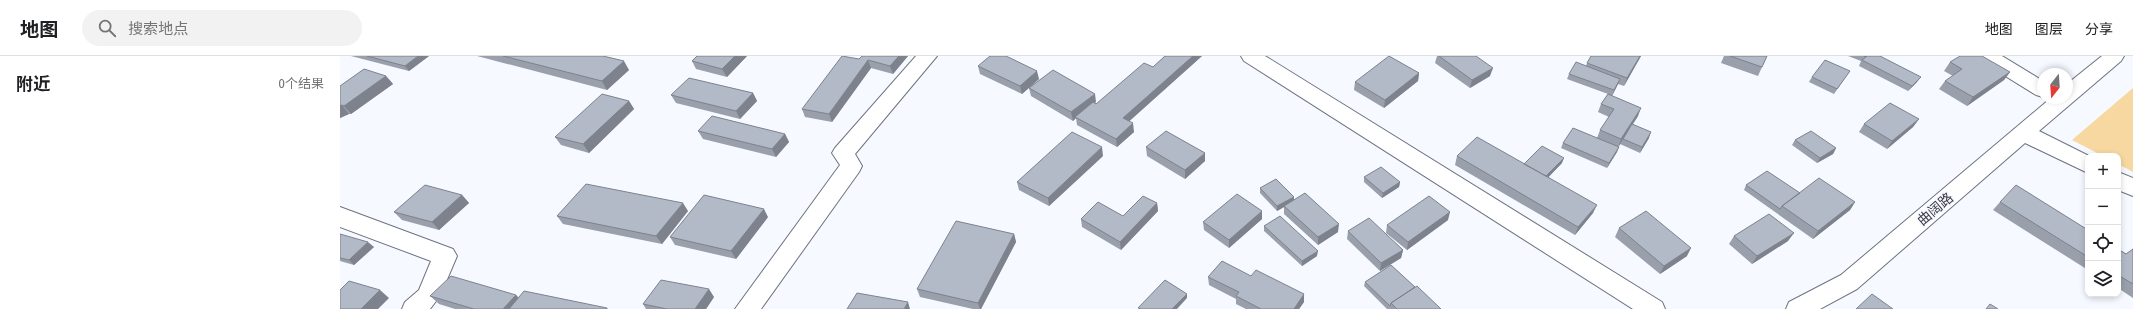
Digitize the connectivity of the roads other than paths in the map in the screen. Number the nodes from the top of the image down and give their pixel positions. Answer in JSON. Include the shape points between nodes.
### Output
{"nodes":[{"id":1,"x":927,"y":56,"type":"edge"},
{"id":2,"x":1250,"y":56,"type":"edge"},
{"id":3,"x":1988,"y":56,"type":"edge"},
{"id":4,"x":2114,"y":56,"type":"edge"},
{"id":5,"x":2037,"y":84,"type":"edge"},
{"id":6,"x":2073,"y":85,"type":"edge"},
{"id":7,"x":2051,"y":104,"type":"edge"},
{"id":8,"x":2024,"y":133,"type":"junction"},
{"id":9,"x":2085,"y":164,"type":"edge"},
{"id":10,"x":2121,"y":182,"type":"edge"},
{"id":11,"x":2133,"y":188,"type":"edge"},
{"id":12,"x":340,"y":216,"type":"edge"},
{"id":13,"x":414,"y":309,"type":"edge"},
{"id":14,"x":746,"y":309,"type":"edge"},
{"id":15,"x":1653,"y":309,"type":"edge"},
{"id":16,"x":1798,"y":309,"type":"edge"}],
"edges":[{"from":1,"to":14,"type":"street","via":[[843,153],[851,166]]},
{"from":2,"to":15,"type":"street"},
{"from":3,"to":5,"type":"street"},
{"from":4,"to":6,"type":"street","name":"曲阔路"},
{"from":7,"to":8,"type":"street","name":"曲阔路"},
{"from":8,"to":9,"type":"street"},
{"from":8,"to":16,"type":"street","name":"曲阔路","via":[[1849,282]]},
{"from":10,"to":11,"type":"street"},
{"from":12,"to":13,"type":"street","via":[[445,256],[428,296]]}]}
